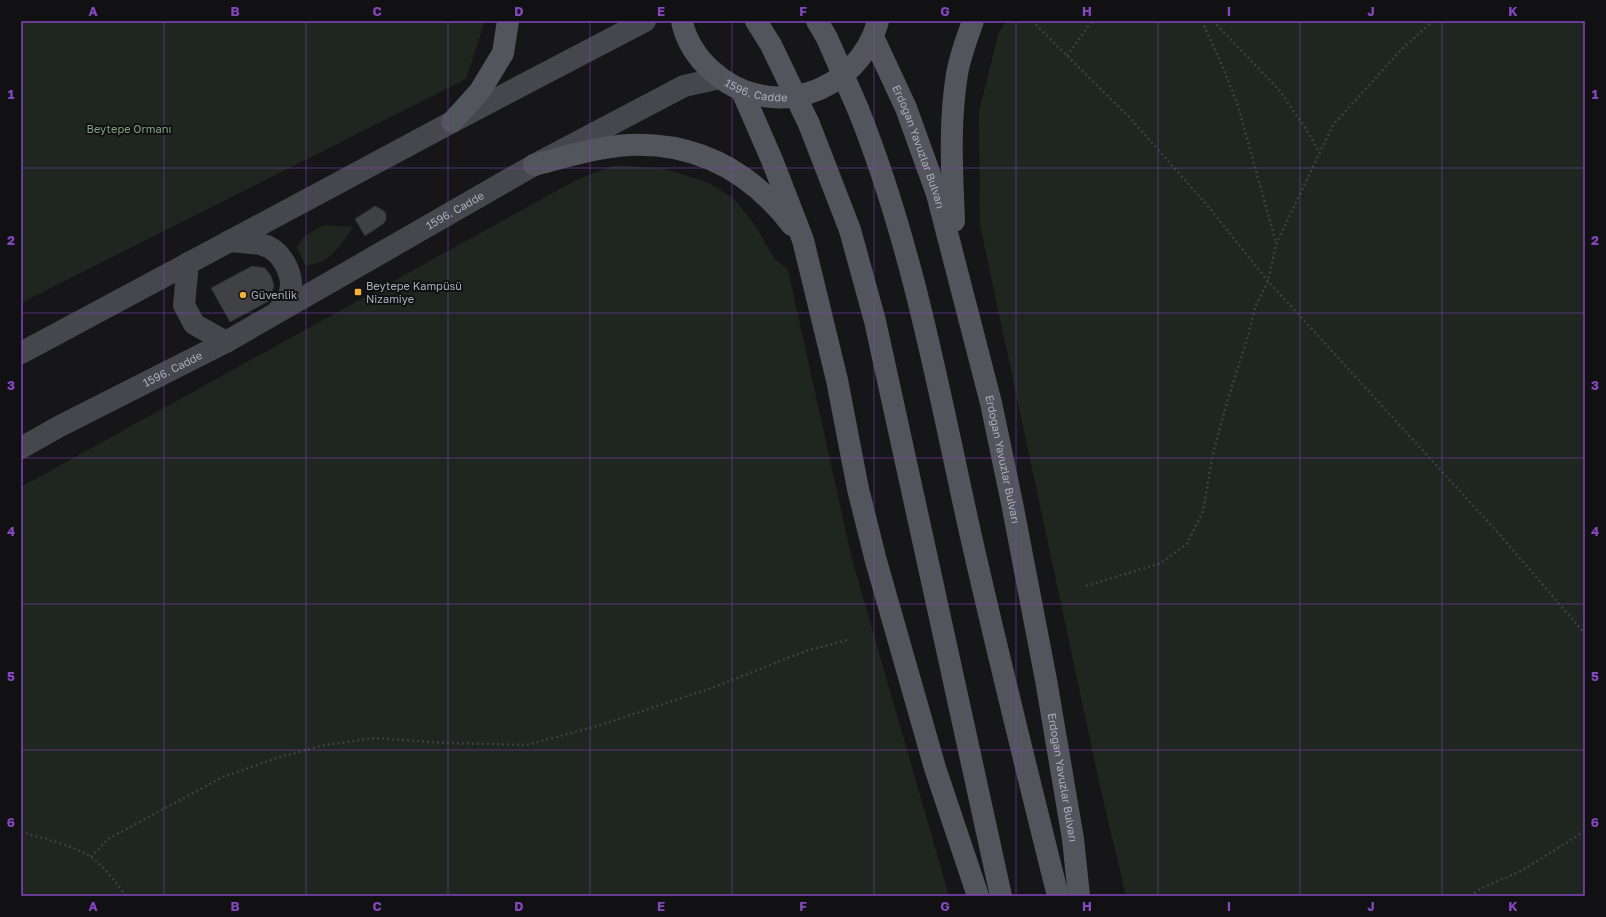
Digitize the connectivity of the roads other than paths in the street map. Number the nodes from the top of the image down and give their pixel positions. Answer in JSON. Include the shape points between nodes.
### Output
{"nodes":[{"id":1,"x":508,"y":21,"type":"edge"},
{"id":2,"x":645,"y":21,"type":"edge"},
{"id":3,"x":682,"y":21,"type":"edge"},
{"id":4,"x":756,"y":21,"type":"edge"},
{"id":5,"x":817,"y":21,"type":"edge"},
{"id":6,"x":973,"y":21,"type":"edge"},
{"id":7,"x":876,"y":29,"type":"edge"},
{"id":8,"x":720,"y":78,"type":"junction"},
{"id":9,"x":742,"y":91,"type":"junction"},
{"id":10,"x":452,"y":122,"type":"junction"},
{"id":11,"x":534,"y":165,"type":"junction"},
{"id":12,"x":803,"y":240,"type":"junction"},
{"id":13,"x":229,"y":241,"type":"junction"},
{"id":14,"x":188,"y":263,"type":"junction"},
{"id":15,"x":956,"y":266,"type":"junction"},
{"id":16,"x":275,"y":315,"type":"junction"},
{"id":17,"x":226,"y":342,"type":"junction"},
{"id":18,"x":21,"y":353,"type":"edge"},
{"id":19,"x":21,"y":448,"type":"edge"},
{"id":20,"x":978,"y":896,"type":"edge"},
{"id":21,"x":1001,"y":896,"type":"edge"},
{"id":22,"x":1058,"y":896,"type":"edge"},
{"id":23,"x":1079,"y":896,"type":"edge"}],
"edges":[{"from":1,"to":10,"type":"main road","via":[[503,53],[480,91]]},
{"from":2,"to":10,"type":"main road"},
{"from":3,"to":8,"type":"main road","via":[[691,46],[704,64]]},
{"from":4,"to":21,"type":"main road","bridge":true,"via":[[771,45],[809,124],[850,230],[873,314]]},
{"from":5,"to":22,"type":"main road","bridge":true,"via":[[858,109],[891,198],[921,309],[968,524]]},
{"from":6,"to":15,"type":"main road","via":[[958,72],[951,129]]},
{"from":7,"to":9,"type":"main road","name":"1596. Cadde","via":[[866,50],[848,72],[824,88],[798,97],[770,98]]},
{"from":7,"to":15,"type":"main road","name":"Erdoğan Yavuzlar Bulvarı","via":[[922,149]]},
{"from":8,"to":9,"type":"main road","name":"1596. Cadde"},
{"from":8,"to":11,"type":"main road","name":"1596. Cadde","via":[[684,86]]},
{"from":9,"to":12,"type":"main road"},
{"from":10,"to":13,"type":"main road"},
{"from":11,"to":12,"type":"main road","via":[[628,145],[681,149],[714,159],[732,168],[768,198]]},
{"from":11,"to":16,"type":"main road","name":"1596. Cadde"},
{"from":12,"to":20,"type":"main road","via":[[837,380],[858,489],[876,561],[935,768]]},
{"from":13,"to":14,"type":"main road"},
{"from":13,"to":16,"type":"main road","via":[[264,245],[277,252],[285,264],[291,280],[289,296]]},
{"from":14,"to":17,"type":"main road","via":[[184,305],[194,324]]},
{"from":14,"to":18,"type":"main road"},
{"from":15,"to":23,"type":"main road","name":"Erdoğan Yavuzlar Bulvarı","via":[[991,403],[1012,503],[1060,757]]},
{"from":16,"to":17,"type":"main road","name":"1596. Cadde"},
{"from":17,"to":19,"type":"main road","name":"1596. Cadde"}]}
